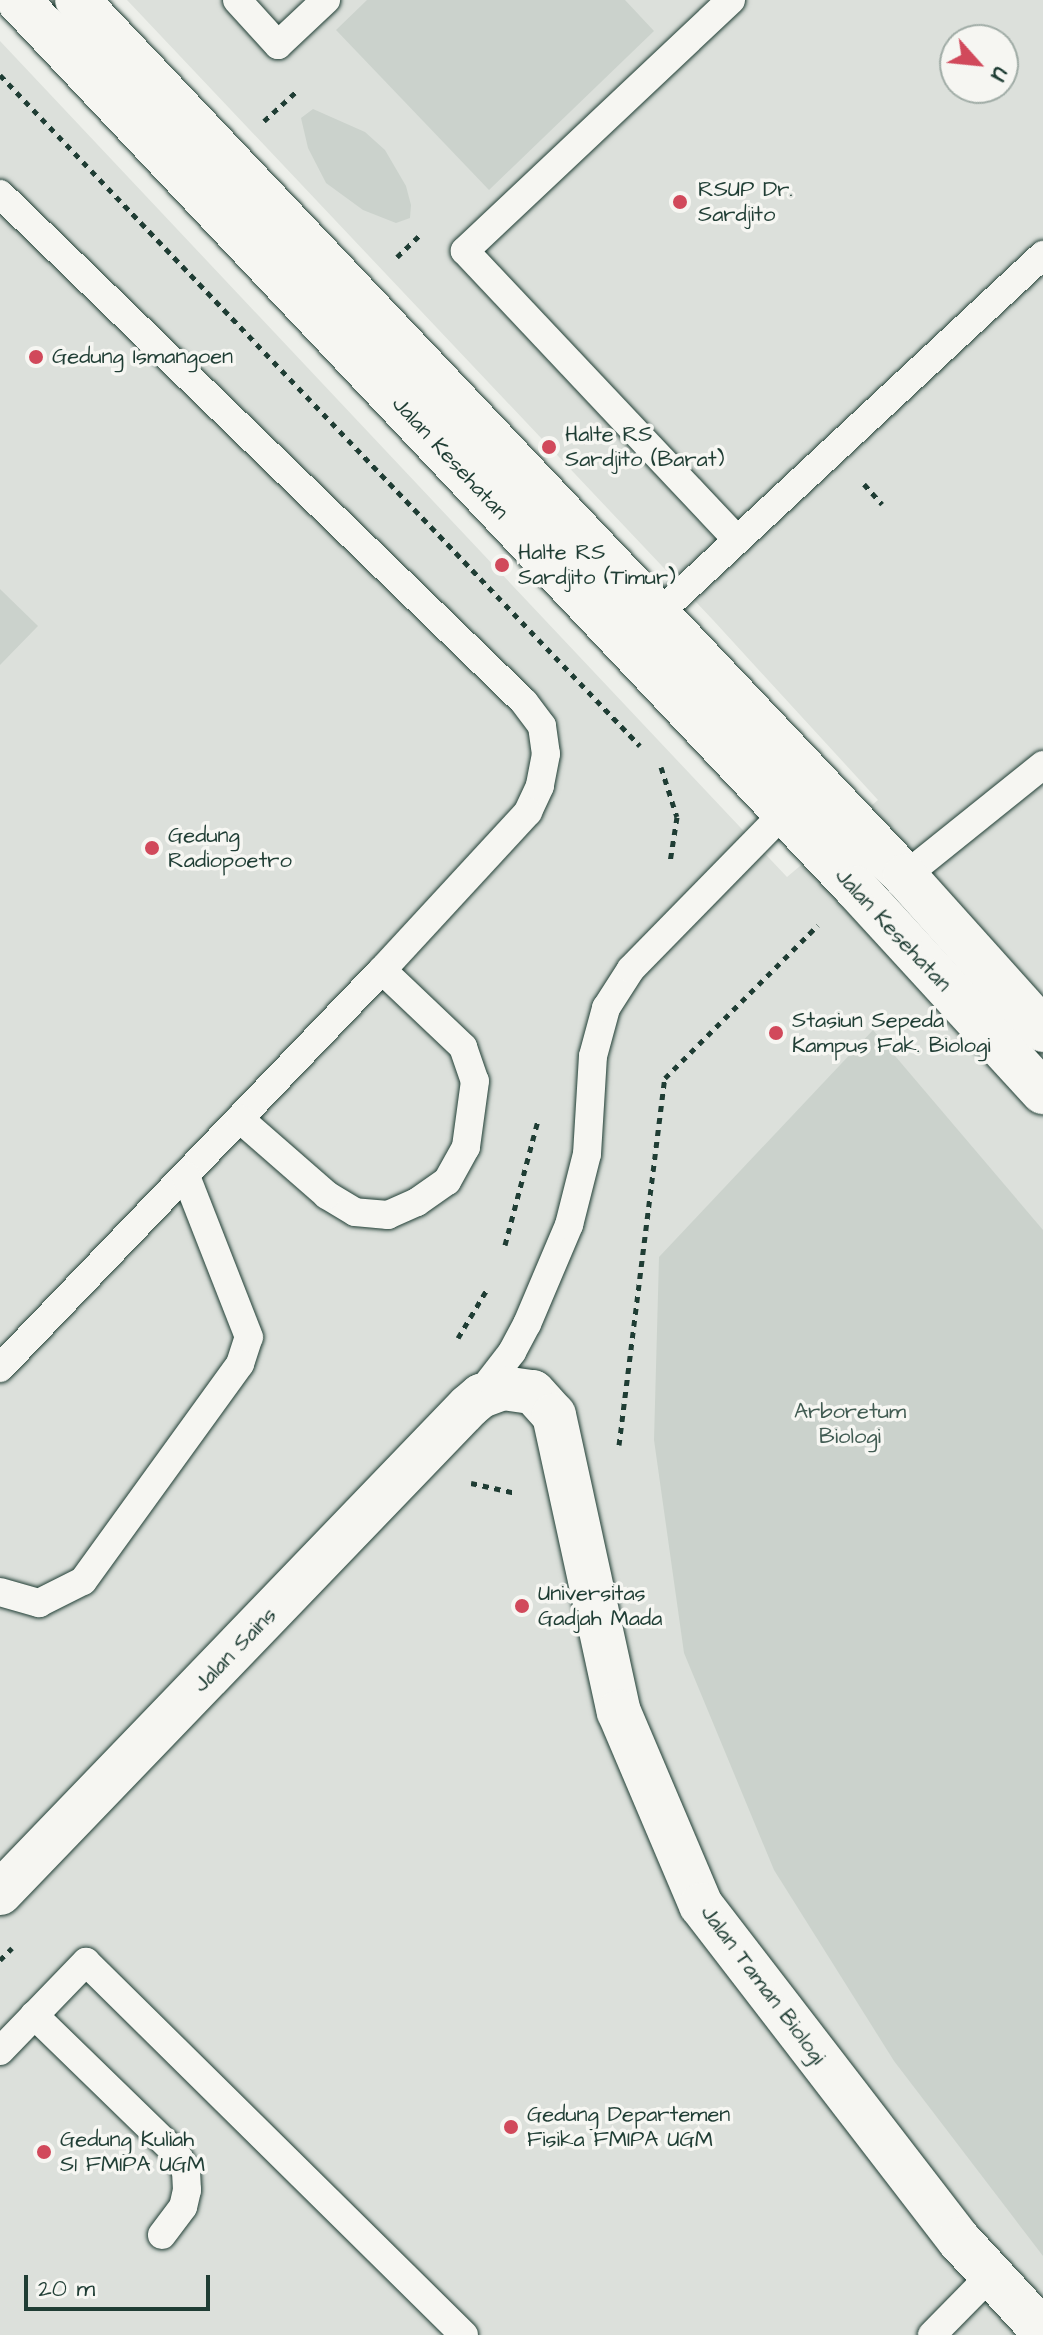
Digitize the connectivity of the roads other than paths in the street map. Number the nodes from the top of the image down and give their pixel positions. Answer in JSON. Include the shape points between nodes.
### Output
{"nodes":[{"id":1,"x":18,"y":0,"type":"edge"},
{"id":2,"x":77,"y":0,"type":"edge"},
{"id":3,"x":237,"y":0,"type":"edge"},
{"id":4,"x":326,"y":0,"type":"edge"},
{"id":5,"x":731,"y":0,"type":"edge"},
{"id":6,"x":0,"y":194,"type":"edge"},
{"id":7,"x":1043,"y":255,"type":"edge"},
{"id":8,"x":737,"y":540,"type":"junction"},
{"id":9,"x":657,"y":615,"type":"junction"},
{"id":10,"x":626,"y":644,"type":"junction"},
{"id":11,"x":1043,"y":765,"type":"edge"},
{"id":12,"x":784,"y":813,"type":"junction"},
{"id":13,"x":905,"y":876,"type":"junction"},
{"id":14,"x":382,"y":970,"type":"junction"},
{"id":15,"x":1043,"y":1030,"type":"edge"},
{"id":16,"x":1043,"y":1092,"type":"edge"},
{"id":17,"x":240,"y":1119,"type":"junction"},
{"id":18,"x":186,"y":1176,"type":"junction"},
{"id":19,"x":0,"y":1368,"type":"edge"},
{"id":20,"x":469,"y":1406,"type":"junction"},
{"id":21,"x":560,"y":1439,"type":"joint"},
{"id":22,"x":0,"y":1592,"type":"edge"},
{"id":23,"x":0,"y":1893,"type":"edge"},
{"id":24,"x":34,"y":2015,"type":"junction"},
{"id":25,"x":0,"y":2051,"type":"edge"},
{"id":26,"x":162,"y":2235,"type":"dead end"},
{"id":27,"x":990,"y":2276,"type":"junction"},
{"id":28,"x":1043,"y":2331,"type":"edge"},
{"id":29,"x":464,"y":2335,"type":"edge"},
{"id":30,"x":932,"y":2335,"type":"edge"}],
"edges":[{"from":1,"to":10,"type":"street","name":"Jalan Kesehatan"},
{"from":2,"to":9,"type":"street","name":"Jalan Kesehatan"},
{"from":3,"to":4,"type":"lane","via":[[278,45]]},
{"from":5,"to":8,"type":"lane","via":[[465,251]]},
{"from":6,"to":14,"type":"lane","via":[[524,702],[542,726],[546,754],[528,812]]},
{"from":7,"to":8,"type":"lane"},
{"from":8,"to":9,"type":"lane"},
{"from":9,"to":10,"type":"street"},
{"from":9,"to":13,"type":"street","name":"Jalan Kesehatan"},
{"from":10,"to":12,"type":"street","name":"Jalan Kesehatan"},
{"from":11,"to":13,"type":"lane"},
{"from":12,"to":16,"type":"street","name":"Jalan Kesehatan"},
{"from":12,"to":20,"type":"lane","via":[[631,969],[606,1008],[593,1056],[587,1154],[565,1237],[512,1352]]},
{"from":13,"to":15,"type":"street","name":"Jalan Kesehatan"},
{"from":14,"to":17,"type":"lane"},
{"from":14,"to":17,"type":"lane","via":[[463,1047],[475,1081],[466,1147],[447,1181],[388,1215],[355,1212],[327,1195]]},
{"from":17,"to":18,"type":"lane"},
{"from":18,"to":19,"type":"lane"},
{"from":18,"to":22,"type":"lane","via":[[249,1337],[240,1364],[83,1581],[39,1603]]},
{"from":20,"to":21,"type":"street","name":"Jalan Sains","via":[[503,1388],[533,1392],[554,1415]]},
{"from":20,"to":23,"type":"street","name":"Jalan Sains"},
{"from":21,"to":27,"type":"street","name":"Jalan Taman Biologi","via":[[619,1712],[701,1905]]},
{"from":24,"to":25,"type":"lane"},
{"from":24,"to":26,"type":"lane","via":[[176,2153],[186,2171],[187,2190],[183,2207]]},
{"from":24,"to":29,"type":"lane","via":[[86,1962]]},
{"from":27,"to":28,"type":"street","name":"Jalan Taman Biologi"},
{"from":27,"to":30,"type":"lane"}]}
